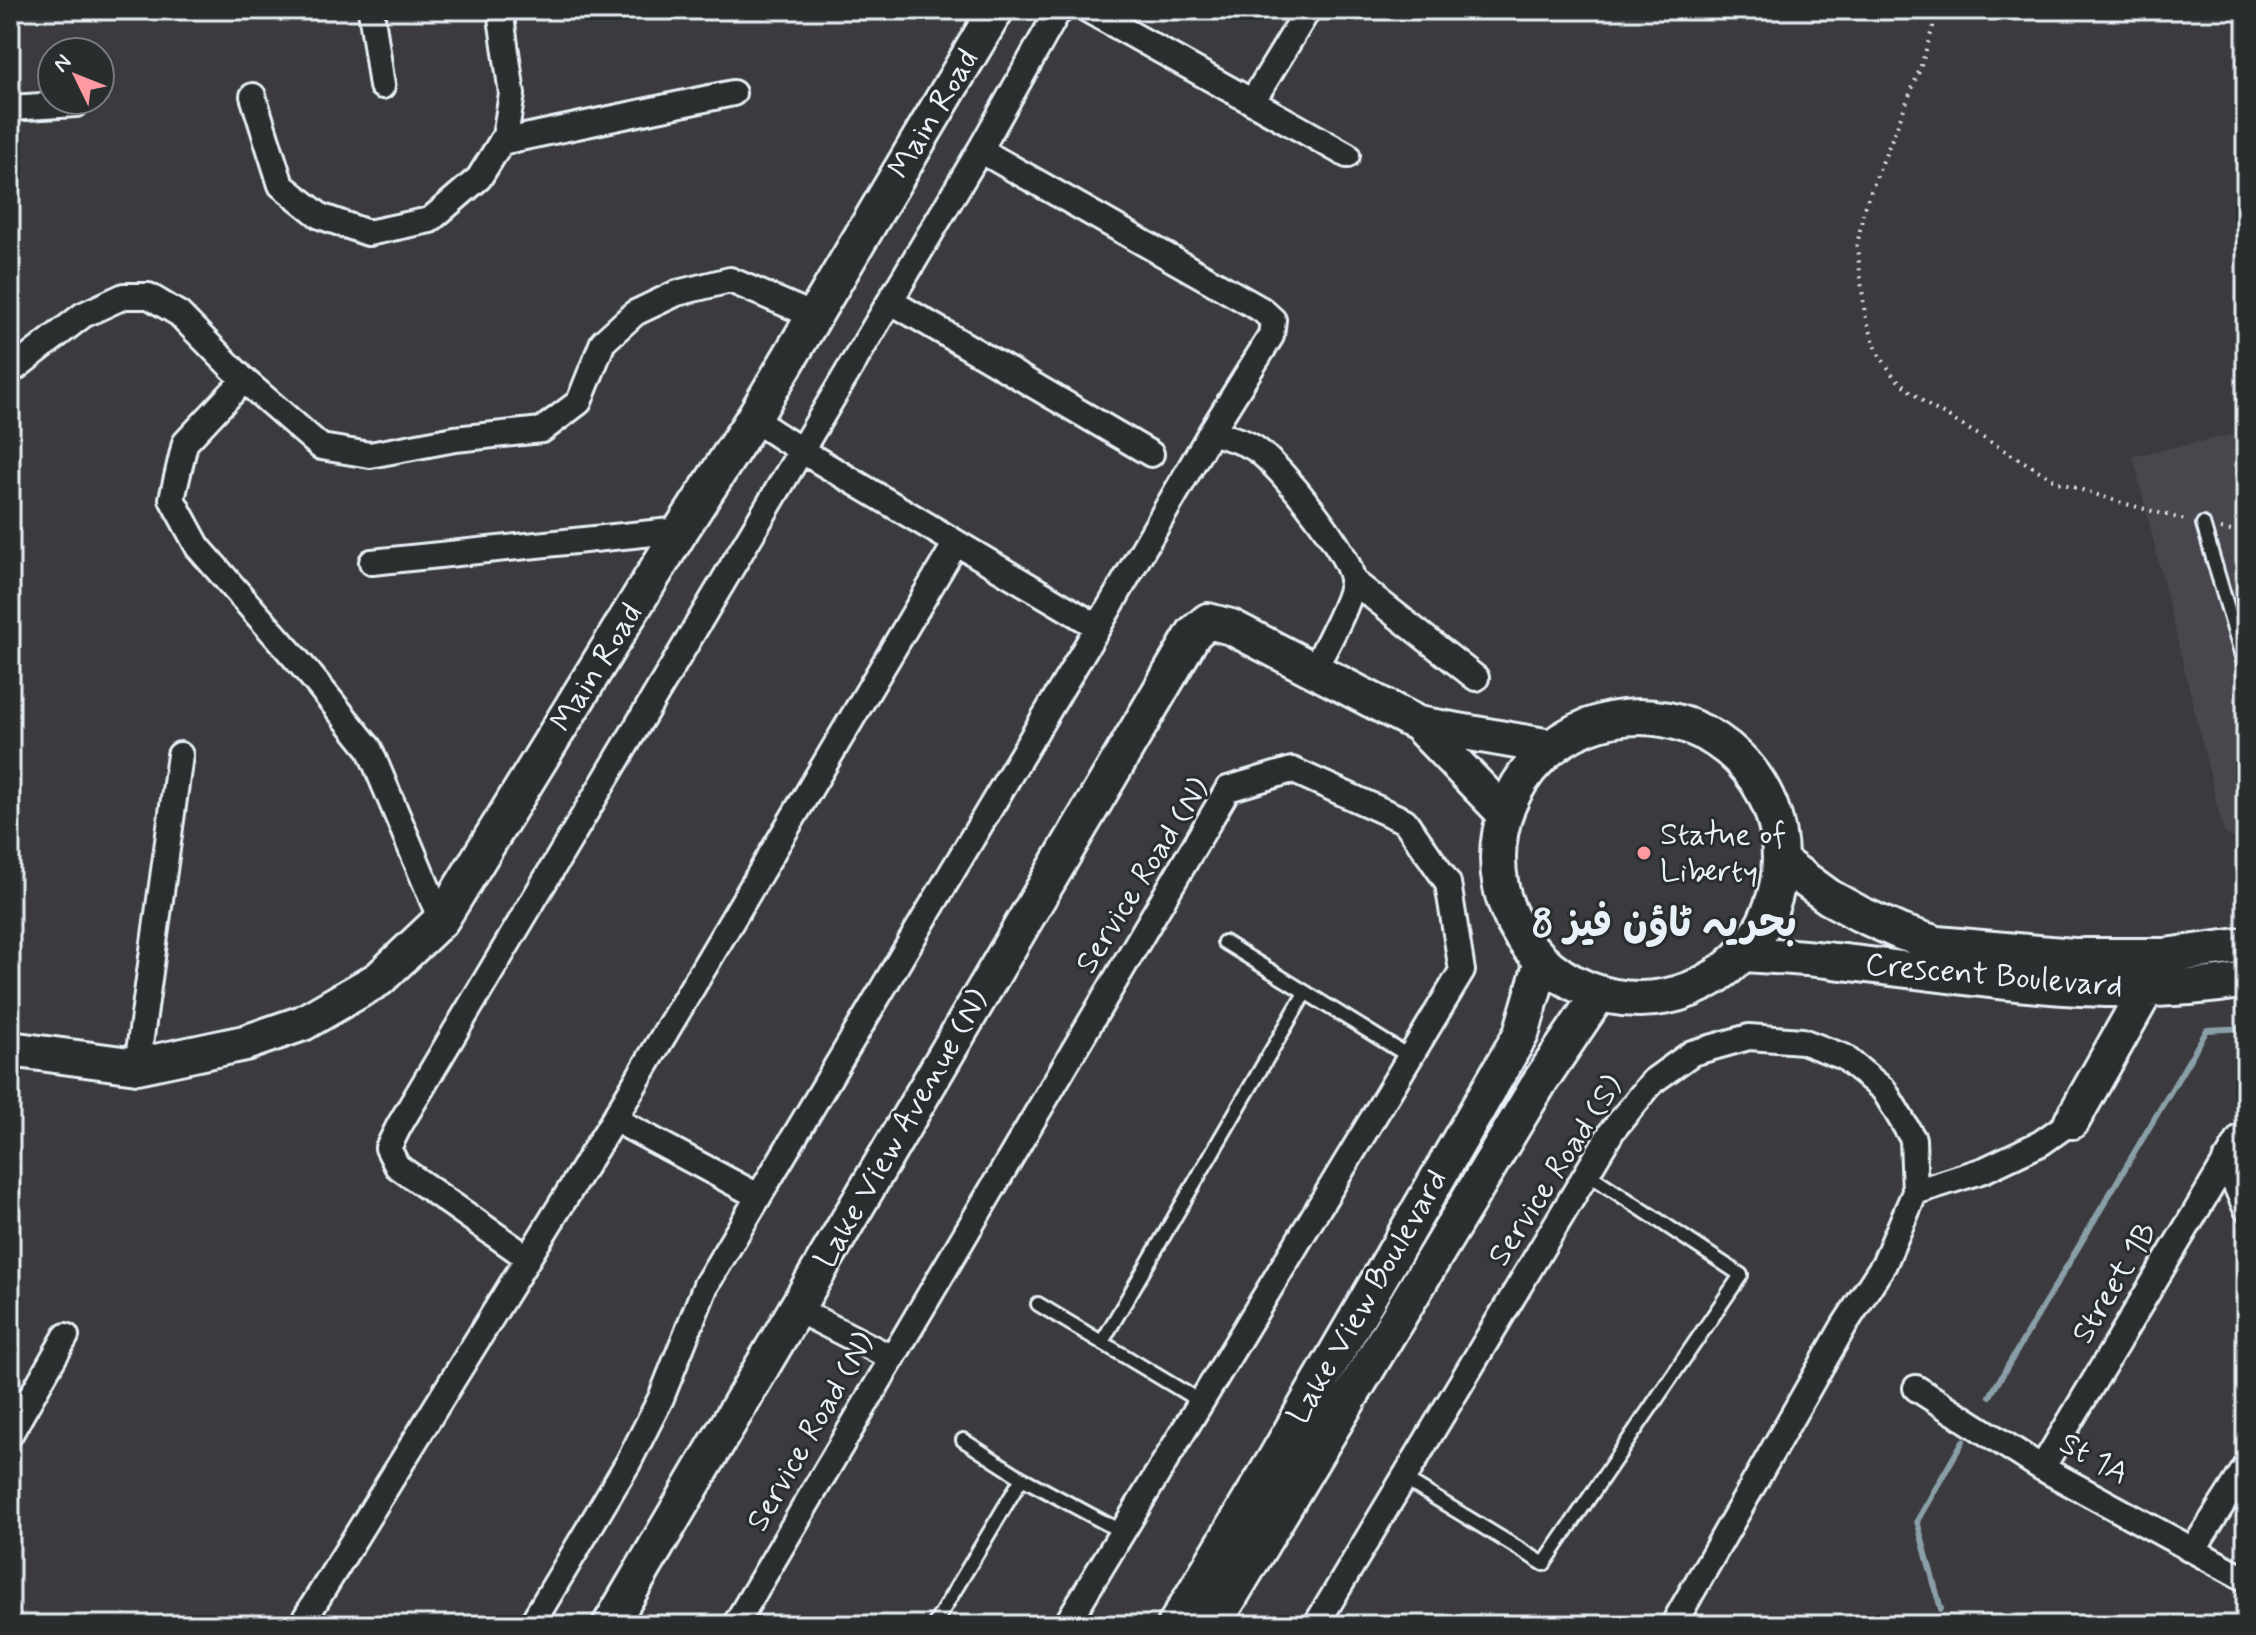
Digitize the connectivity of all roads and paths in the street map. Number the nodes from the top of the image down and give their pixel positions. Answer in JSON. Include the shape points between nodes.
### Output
{"nodes":[{"id":1,"x":371,"y":10,"type":"edge"},
{"id":2,"x":500,"y":10,"type":"edge"},
{"id":3,"x":996,"y":10,"type":"edge"},
{"id":4,"x":1062,"y":10,"type":"edge"},
{"id":5,"x":1088,"y":10,"type":"edge"},
{"id":6,"x":1308,"y":10,"type":"edge"},
{"id":7,"x":1932,"y":10,"type":"edge"},
{"id":8,"x":382,"y":86,"type":"dead end"},
{"id":9,"x":733,"y":93,"type":"dead end"},
{"id":10,"x":253,"y":96,"type":"dead end"},
{"id":11,"x":1252,"y":102,"type":"junction"},
{"id":12,"x":36,"y":106,"type":"edge"},
{"id":13,"x":10,"y":108,"type":"edge"},
{"id":14,"x":501,"y":142,"type":"junction"},
{"id":15,"x":980,"y":150,"type":"junction"},
{"id":16,"x":1347,"y":155,"type":"dead end"},
{"id":17,"x":890,"y":301,"type":"junction"},
{"id":18,"x":814,"y":316,"type":"junction"},
{"id":19,"x":10,"y":372,"type":"edge"},
{"id":20,"x":244,"y":380,"type":"junction"},
{"id":21,"x":753,"y":419,"type":"junction"},
{"id":22,"x":1211,"y":432,"type":"junction"},
{"id":23,"x":802,"y":451,"type":"junction"},
{"id":24,"x":1151,"y":454,"type":"dead end"},
{"id":25,"x":2203,"y":524,"type":"junction"},
{"id":26,"x":681,"y":530,"type":"junction"},
{"id":27,"x":2246,"y":534,"type":"edge"},
{"id":28,"x":956,"y":543,"type":"junction"},
{"id":29,"x":372,"y":562,"type":"dead end"},
{"id":30,"x":1353,"y":581,"type":"junction"},
{"id":31,"x":1098,"y":627,"type":"junction"},
{"id":32,"x":1314,"y":670,"type":"junction"},
{"id":33,"x":2246,"y":670,"type":"edge"},
{"id":34,"x":1476,"y":678,"type":"dead end"},
{"id":35,"x":1418,"y":724,"type":"junction"},
{"id":36,"x":1551,"y":747,"type":"junction"},
{"id":37,"x":180,"y":755,"type":"dead end"},
{"id":38,"x":1505,"y":814,"type":"junction"},
{"id":39,"x":1781,"y":862,"type":"junction"},
{"id":40,"x":441,"y":920,"type":"junction"},
{"id":41,"x":1224,"y":942,"type":"dead end"},
{"id":42,"x":2246,"y":945,"type":"edge"},
{"id":43,"x":1743,"y":954,"type":"junction"},
{"id":44,"x":2165,"y":956,"type":"junction"},
{"id":45,"x":1542,"y":961,"type":"junction"},
{"id":46,"x":2246,"y":980,"type":"edge"},
{"id":47,"x":2147,"y":990,"type":"junction"},
{"id":48,"x":1305,"y":993,"type":"junction"},
{"id":49,"x":1599,"y":994,"type":"junction"},
{"id":50,"x":10,"y":1049,"type":"edge"},
{"id":51,"x":1410,"y":1057,"type":"junction"},
{"id":52,"x":137,"y":1066,"type":"junction"},
{"id":53,"x":614,"y":1119,"type":"junction"},
{"id":54,"x":2072,"y":1121,"type":"joint"},
{"id":55,"x":2246,"y":1136,"type":"edge"},
{"id":56,"x":2225,"y":1161,"type":"junction"},
{"id":57,"x":1587,"y":1173,"type":"junction"},
{"id":58,"x":1915,"y":1192,"type":"junction"},
{"id":59,"x":758,"y":1196,"type":"junction"},
{"id":60,"x":2246,"y":1208,"type":"edge"},
{"id":61,"x":528,"y":1258,"type":"junction"},
{"id":62,"x":1038,"y":1304,"type":"dead end"},
{"id":63,"x":796,"y":1309,"type":"junction"},
{"id":64,"x":66,"y":1336,"type":"dead end"},
{"id":65,"x":1102,"y":1342,"type":"junction"},
{"id":66,"x":892,"y":1358,"type":"junction"},
{"id":67,"x":1916,"y":1388,"type":"dead end"},
{"id":68,"x":21,"y":1392,"type":"edge"},
{"id":69,"x":1201,"y":1402,"type":"junction"},
{"id":70,"x":10,"y":1434,"type":"edge"},
{"id":71,"x":963,"y":1440,"type":"dead end"},
{"id":72,"x":2246,"y":1467,"type":"edge"},
{"id":73,"x":2042,"y":1468,"type":"junction"},
{"id":74,"x":1022,"y":1478,"type":"junction"},
{"id":75,"x":1404,"y":1479,"type":"junction"},
{"id":76,"x":1122,"y":1532,"type":"junction"},
{"id":77,"x":2193,"y":1550,"type":"junction"},
{"id":78,"x":2246,"y":1579,"type":"edge"},
{"id":79,"x":301,"y":1625,"type":"edge"},
{"id":80,"x":531,"y":1625,"type":"edge"},
{"id":81,"x":610,"y":1625,"type":"edge"},
{"id":82,"x":735,"y":1625,"type":"edge"},
{"id":83,"x":934,"y":1625,"type":"edge"},
{"id":84,"x":1066,"y":1625,"type":"edge"},
{"id":85,"x":1175,"y":1625,"type":"edge"},
{"id":86,"x":1213,"y":1625,"type":"edge"},
{"id":87,"x":1316,"y":1625,"type":"edge"},
{"id":88,"x":1673,"y":1625,"type":"edge"}],
"edges":[{"from":1,"to":8,"type":"street"},
{"from":2,"to":14,"type":"street","via":[[512,94]]},
{"from":3,"to":18,"type":"street","name":"Main Road"},
{"from":4,"to":15,"type":"street"},
{"from":5,"to":11,"type":"street"},
{"from":6,"to":11,"type":"street"},
{"from":7,"to":25,"type":"path","via":[[1933,27],[1920,69],[1864,208],[1857,246],[1865,315],[1877,351],[1894,377],[1926,404],[2058,482]]},
{"from":9,"to":14,"type":"street"},
{"from":10,"to":14,"type":"street","via":[[281,185],[320,216],[368,233],[430,220],[479,178]]},
{"from":11,"to":16,"type":"street"},
{"from":12,"to":13,"type":"street"},
{"from":15,"to":17,"type":"street"},
{"from":15,"to":22,"type":"street","via":[[1273,320],[1271,336]]},
{"from":17,"to":23,"type":"street"},
{"from":17,"to":24,"type":"street"},
{"from":18,"to":20,"type":"street","via":[[730,280],[677,293],[635,313],[603,342],[579,402],[542,430],[370,455],[321,447]]},
{"from":18,"to":21,"type":"street","name":"Main Road"},
{"from":19,"to":20,"type":"street","via":[[83,315],[124,296],[149,296],[179,314]]},
{"from":20,"to":40,"type":"street","via":[[185,443],[172,499],[198,547],[369,748]]},
{"from":21,"to":23,"type":"street"},
{"from":21,"to":26,"type":"street","name":"Main Road"},
{"from":22,"to":30,"type":"street","via":[[1256,448],[1287,476],[1346,557]]},
{"from":22,"to":31,"type":"street"},
{"from":23,"to":28,"type":"street"},
{"from":23,"to":61,"type":"street","via":[[388,1148],[397,1166]]},
{"from":25,"to":27,"type":"path"},
{"from":25,"to":33,"type":"lane"},
{"from":26,"to":29,"type":"street"},
{"from":26,"to":40,"type":"street","name":"Main Road"},
{"from":28,"to":31,"type":"street"},
{"from":28,"to":53,"type":"street"},
{"from":30,"to":32,"type":"street"},
{"from":30,"to":34,"type":"street"},
{"from":31,"to":59,"type":"street"},
{"from":32,"to":35,"type":"street"},
{"from":32,"to":63,"type":"street","name":"Lake View Avenue (N)","via":[[1231,627],[1208,621],[1194,633]]},
{"from":35,"to":36,"type":"street"},
{"from":35,"to":38,"type":"street"},
{"from":36,"to":38,"type":"street","via":[[1516,789]]},
{"from":36,"to":39,"type":"street","via":[[1579,730],[1641,716],[1703,731],[1752,772],[1778,830]]},
{"from":37,"to":52,"type":"street"},
{"from":38,"to":45,"type":"street","via":[[1499,840],[1502,893],[1511,918]]},
{"from":39,"to":43,"type":"street","via":[[1770,911]]},
{"from":39,"to":44,"type":"street","name":"Crescent Boulevard","via":[[1860,914],[1937,944],[2073,956]]},
{"from":40,"to":52,"type":"street","name":"Main Road","via":[[379,979],[303,1023],[245,1043]]},
{"from":41,"to":48,"type":"lane"},
{"from":42,"to":44,"type":"street","name":"Crescent Boulevard"},
{"from":43,"to":47,"type":"street","name":"Crescent Boulevard","via":[[1976,979]]},
{"from":43,"to":49,"type":"street","via":[[1701,985],[1677,994],[1651,999]]},
{"from":44,"to":47,"type":"street"},
{"from":45,"to":49,"type":"street"},
{"from":45,"to":85,"type":"street","name":"Lake View Boulevard","via":[[1521,1034]]},
{"from":46,"to":47,"type":"street","name":"Crescent Boulevard"},
{"from":47,"to":54,"type":"street"},
{"from":48,"to":51,"type":"lane"},
{"from":48,"to":65,"type":"lane"},
{"from":49,"to":86,"type":"street","name":"Lake View Boulevard","via":[[1541,1080]]},
{"from":50,"to":52,"type":"street","name":"Main Road"},
{"from":51,"to":66,"type":"street","name":"Service Road (N)","via":[[1462,971],[1448,883],[1405,821],[1292,770],[1228,789]]},
{"from":51,"to":69,"type":"street","name":"Service Road (N)"},
{"from":53,"to":59,"type":"street"},
{"from":53,"to":61,"type":"street"},
{"from":54,"to":58,"type":"street","via":[[2041,1143],[1984,1170]]},
{"from":55,"to":56,"type":"street","name":"Street 1B"},
{"from":56,"to":60,"type":"street"},
{"from":56,"to":73,"type":"street","name":"Street 1B"},
{"from":57,"to":58,"type":"street","name":"Service Road (S)","via":[[1612,1131],[1653,1081],[1692,1053],[1749,1037],[1802,1041],[1844,1057],[1884,1090],[1913,1139]]},
{"from":57,"to":75,"type":"street","name":"Service Road (S)"},
{"from":57,"to":75,"type":"lane","via":[[1741,1275],[1544,1564]]},
{"from":58,"to":88,"type":"street","name":"Service Road (S)","via":[[1884,1264]]},
{"from":59,"to":80,"type":"street","via":[[706,1285],[661,1398],[628,1463]]},
{"from":61,"to":79,"type":"street"},
{"from":62,"to":65,"type":"lane"},
{"from":63,"to":66,"type":"street"},
{"from":63,"to":81,"type":"street","name":"Lake View Avenue (N)"},
{"from":64,"to":68,"type":"street"},
{"from":65,"to":69,"type":"lane"},
{"from":66,"to":82,"type":"street","name":"Service Road (N)"},
{"from":67,"to":73,"type":"street","name":"St 1A"},
{"from":68,"to":70,"type":"street"},
{"from":69,"to":76,"type":"street","name":"Service Road (N)"},
{"from":71,"to":74,"type":"lane"},
{"from":72,"to":77,"type":"street"},
{"from":73,"to":77,"type":"street","name":"St 1A"},
{"from":74,"to":76,"type":"lane"},
{"from":74,"to":83,"type":"lane"},
{"from":75,"to":87,"type":"street","name":"Service Road (S)"},
{"from":76,"to":84,"type":"street","name":"Service Road (N)"},
{"from":77,"to":78,"type":"street","name":"St 1A"}]}
